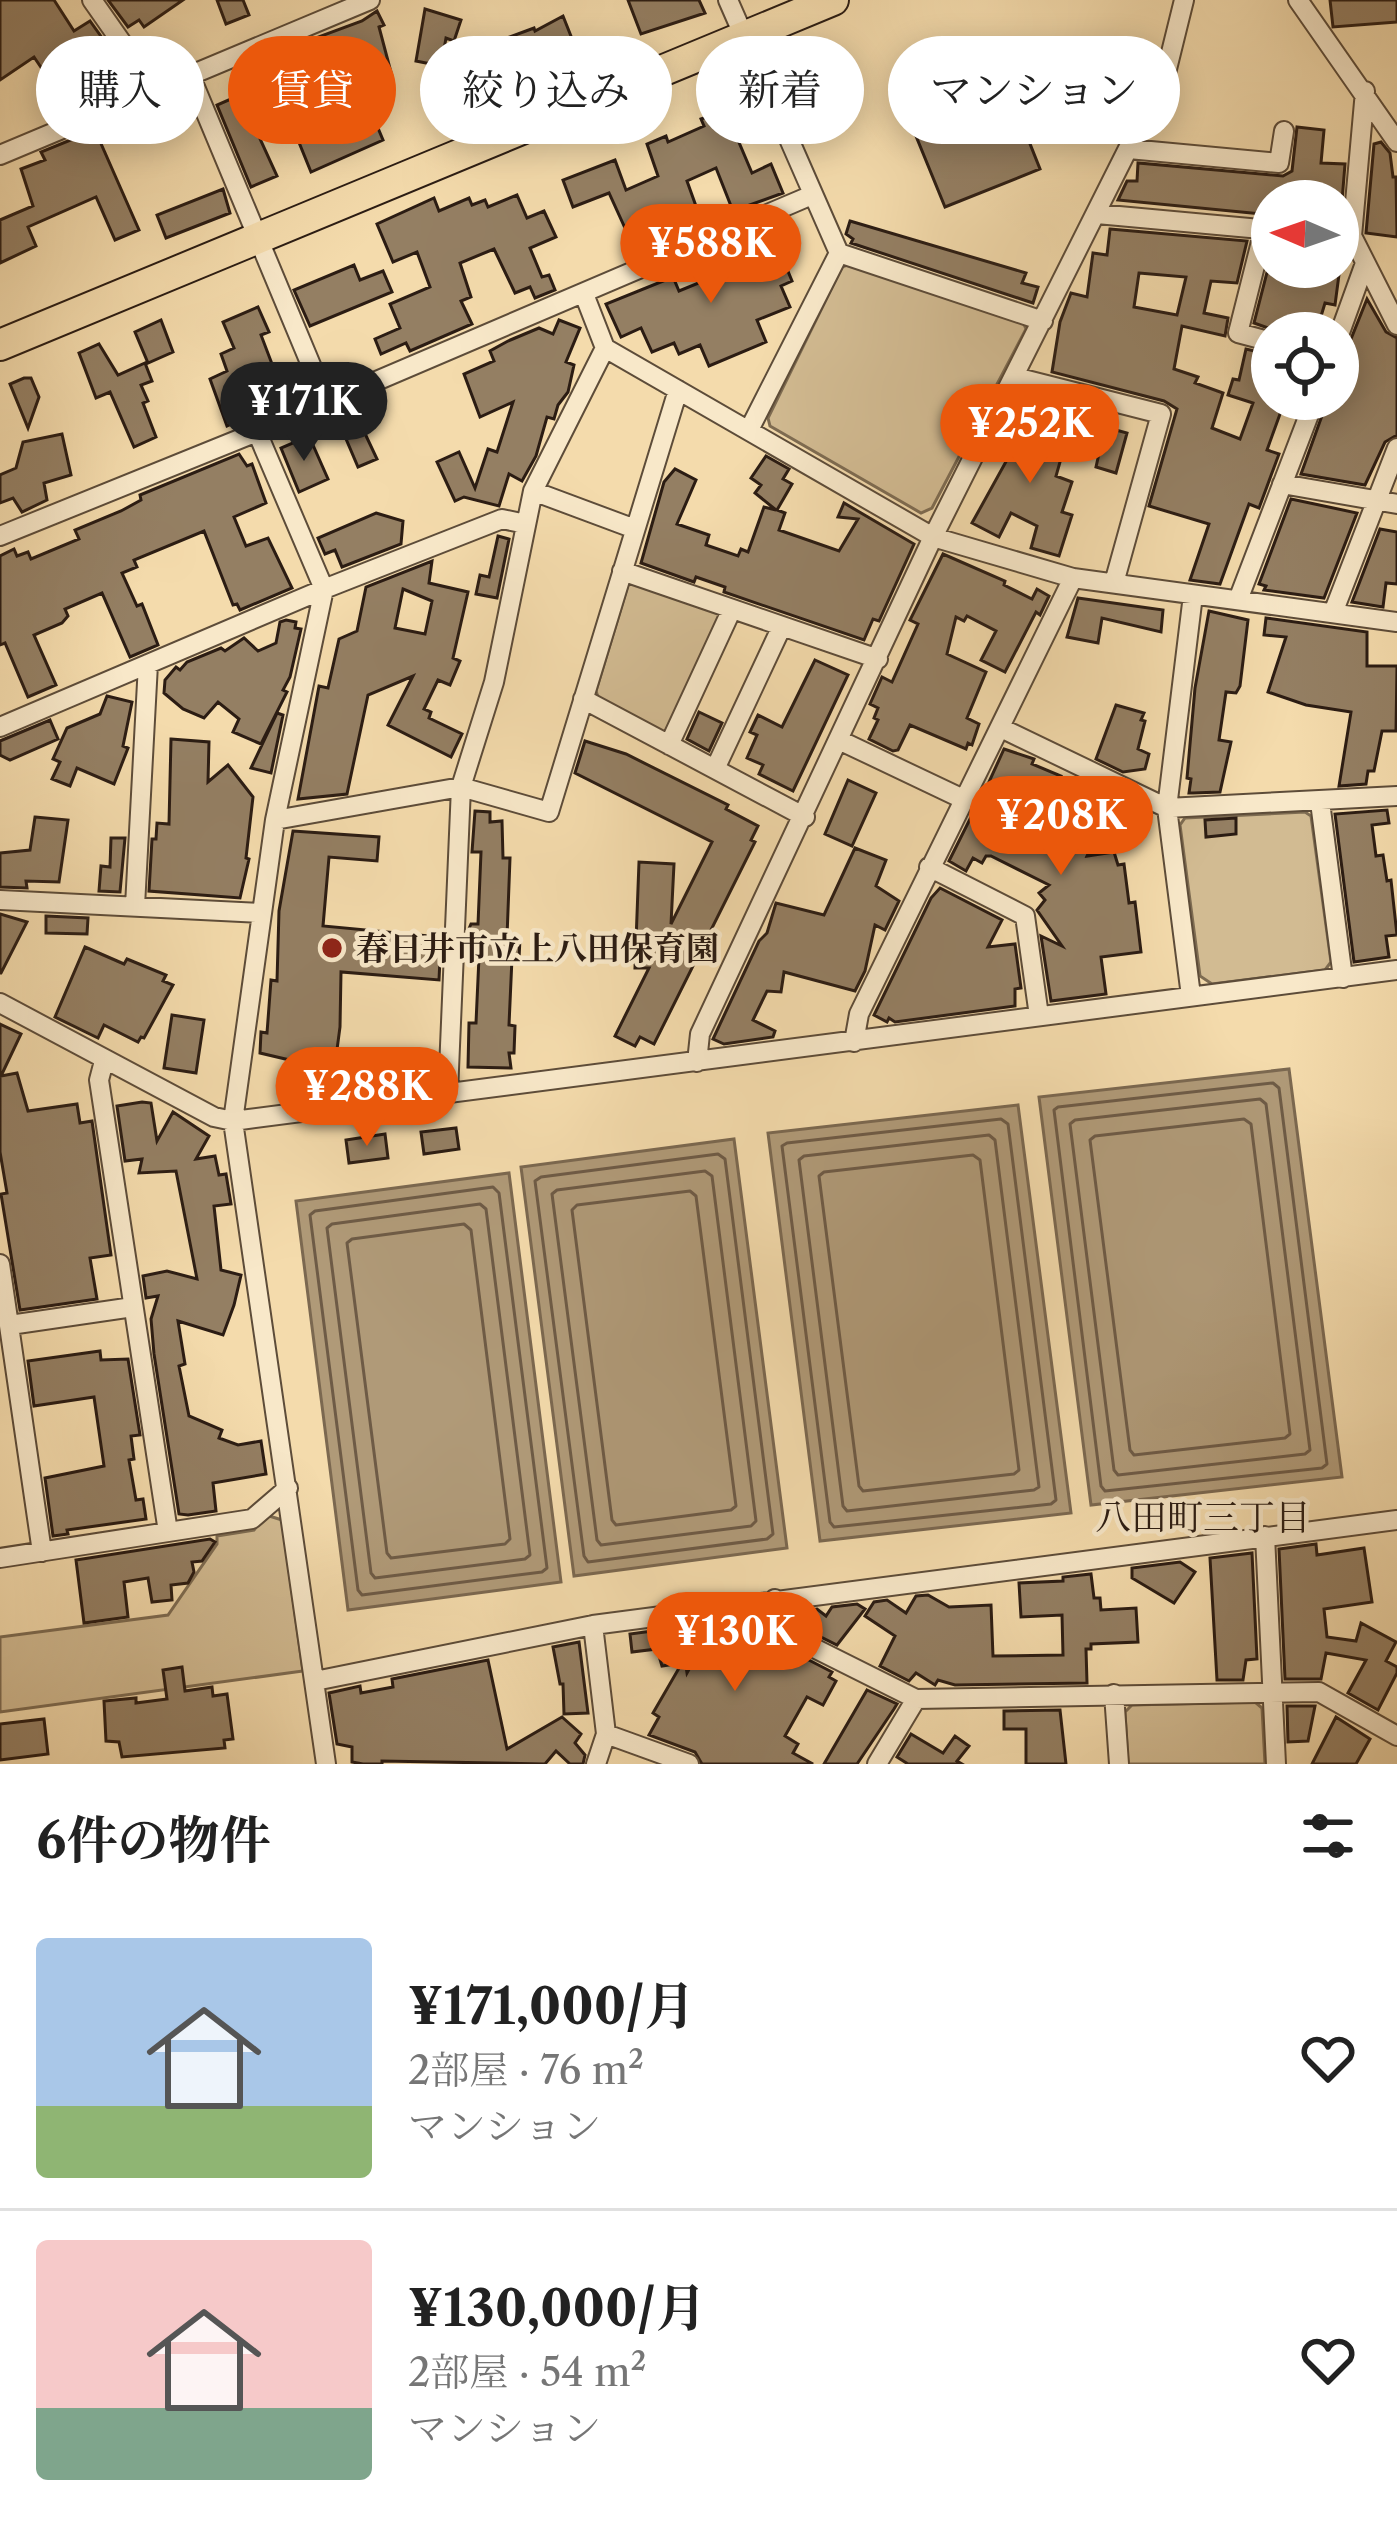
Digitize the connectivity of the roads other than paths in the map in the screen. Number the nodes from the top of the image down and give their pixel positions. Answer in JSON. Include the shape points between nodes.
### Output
{"nodes":[{"id":1,"x":92,"y":0,"type":"edge"},
{"id":2,"x":370,"y":0,"type":"edge"},
{"id":3,"x":728,"y":0,"type":"edge"},
{"id":4,"x":833,"y":0,"type":"edge"},
{"id":5,"x":1184,"y":0,"type":"edge"},
{"id":6,"x":1298,"y":0,"type":"edge"},
{"id":7,"x":338,"y":6,"type":"edge"},
{"id":8,"x":743,"y":35,"type":"junction"},
{"id":9,"x":117,"y":36,"type":"edge"},
{"id":10,"x":204,"y":68,"type":"edge"},
{"id":11,"x":1365,"y":91,"type":"junction"},
{"id":12,"x":204,"y":110,"type":"edge"},
{"id":13,"x":1284,"y":130,"type":"dead end"},
{"id":14,"x":36,"y":135,"type":"edge"},
{"id":15,"x":1397,"y":142,"type":"edge"},
{"id":16,"x":3,"y":148,"type":"edge"},
{"id":17,"x":1129,"y":149,"type":"junction"},
{"id":18,"x":1353,"y":180,"type":"edge"},
{"id":19,"x":812,"y":195,"type":"junction"},
{"id":20,"x":1097,"y":214,"type":"junction"},
{"id":21,"x":1251,"y":228,"type":"edge"},
{"id":22,"x":256,"y":239,"type":"junction"},
{"id":23,"x":839,"y":253,"type":"junction"},
{"id":24,"x":1359,"y":258,"type":"edge"},
{"id":25,"x":1364,"y":266,"type":"junction"},
{"id":26,"x":1251,"y":288,"type":"edge"},
{"id":27,"x":584,"y":294,"type":"junction"},
{"id":28,"x":1347,"y":312,"type":"edge"},
{"id":29,"x":1043,"y":321,"type":"junction"},
{"id":30,"x":1397,"y":325,"type":"edge"},
{"id":31,"x":1251,"y":336,"type":"edge"},
{"id":32,"x":0,"y":345,"type":"edge"},
{"id":33,"x":605,"y":348,"type":"junction"},
{"id":34,"x":1015,"y":377,"type":"junction"},
{"id":35,"x":677,"y":390,"type":"junction"},
{"id":36,"x":326,"y":401,"type":"junction"},
{"id":37,"x":1307,"y":420,"type":"edge"},
{"id":38,"x":750,"y":428,"type":"junction"},
{"id":39,"x":257,"y":432,"type":"junction"},
{"id":40,"x":1397,"y":448,"type":"edge"},
{"id":41,"x":1282,"y":484,"type":"junction"},
{"id":42,"x":533,"y":490,"type":"junction"},
{"id":43,"x":1387,"y":502,"type":"edge"},
{"id":44,"x":526,"y":524,"type":"junction"},
{"id":45,"x":635,"y":529,"type":"junction"},
{"id":46,"x":0,"y":536,"type":"edge"},
{"id":47,"x":932,"y":538,"type":"junction"},
{"id":48,"x":622,"y":572,"type":"junction"},
{"id":49,"x":1073,"y":578,"type":"junction"},
{"id":50,"x":1114,"y":583,"type":"junction"},
{"id":51,"x":324,"y":589,"type":"junction"},
{"id":52,"x":1193,"y":596,"type":"junction"},
{"id":53,"x":1238,"y":600,"type":"junction"},
{"id":54,"x":732,"y":609,"type":"junction"},
{"id":55,"x":1333,"y":613,"type":"junction"},
{"id":56,"x":1397,"y":622,"type":"edge"},
{"id":57,"x":782,"y":626,"type":"junction"},
{"id":58,"x":878,"y":659,"type":"junction"},
{"id":59,"x":148,"y":664,"type":"junction"},
{"id":60,"x":583,"y":699,"type":"junction"},
{"id":61,"x":0,"y":728,"type":"edge"},
{"id":62,"x":1001,"y":728,"type":"junction"},
{"id":63,"x":841,"y":741,"type":"junction"},
{"id":64,"x":670,"y":745,"type":"junction"},
{"id":65,"x":715,"y":769,"type":"junction"},
{"id":66,"x":461,"y":787,"type":"junction"},
{"id":67,"x":1397,"y":796,"type":"edge"},
{"id":68,"x":963,"y":799,"type":"junction"},
{"id":69,"x":1320,"y":802,"type":"junction"},
{"id":70,"x":1167,"y":808,"type":"junction"},
{"id":71,"x":805,"y":817,"type":"junction"},
{"id":72,"x":275,"y":820,"type":"junction"},
{"id":73,"x":929,"y":867,"type":"junction"},
{"id":74,"x":0,"y":900,"type":"edge"},
{"id":75,"x":135,"y":906,"type":"junction"},
{"id":76,"x":262,"y":913,"type":"junction"},
{"id":77,"x":1397,"y":970,"type":"edge"},
{"id":78,"x":1343,"y":978,"type":"junction"},
{"id":79,"x":1191,"y":996,"type":"junction"},
{"id":80,"x":0,"y":1003,"type":"edge"},
{"id":81,"x":1039,"y":1016,"type":"junction"},
{"id":82,"x":854,"y":1042,"type":"junction"},
{"id":83,"x":104,"y":1061,"type":"junction"},
{"id":84,"x":697,"y":1062,"type":"junction"},
{"id":85,"x":448,"y":1093,"type":"junction"},
{"id":86,"x":232,"y":1121,"type":"junction"},
{"id":87,"x":0,"y":1264,"type":"edge"},
{"id":88,"x":133,"y":1307,"type":"junction"},
{"id":89,"x":10,"y":1325,"type":"junction"},
{"id":90,"x":288,"y":1488,"type":"junction"},
{"id":91,"x":1397,"y":1520,"type":"edge"},
{"id":92,"x":168,"y":1532,"type":"junction"},
{"id":93,"x":1265,"y":1536,"type":"junction"},
{"id":94,"x":42,"y":1552,"type":"junction"},
{"id":95,"x":0,"y":1558,"type":"edge"},
{"id":96,"x":775,"y":1599,"type":"junction"},
{"id":97,"x":593,"y":1625,"type":"junction"},
{"id":98,"x":315,"y":1681,"type":"junction"},
{"id":99,"x":1272,"y":1692,"type":"junction"},
{"id":100,"x":1114,"y":1694,"type":"junction"},
{"id":101,"x":916,"y":1699,"type":"junction"},
{"id":102,"x":606,"y":1734,"type":"junction"},
{"id":103,"x":1397,"y":1736,"type":"edge"},
{"id":104,"x":326,"y":1764,"type":"edge"},
{"id":105,"x":596,"y":1764,"type":"edge"},
{"id":106,"x":688,"y":1764,"type":"edge"},
{"id":107,"x":877,"y":1764,"type":"edge"},
{"id":108,"x":1119,"y":1764,"type":"edge"},
{"id":109,"x":1276,"y":1764,"type":"edge"}],
"edges":[{"from":1,"to":9,"type":"street"},
{"from":2,"to":7,"type":"street"},
{"from":3,"to":8,"type":"street"},
{"from":4,"to":8,"type":"main road"},
{"from":5,"to":17,"type":"street","via":[[1166,73]]},
{"from":6,"to":11,"type":"street"},
{"from":7,"to":10,"type":"street"},
{"from":8,"to":19,"type":"street"},
{"from":8,"to":22,"type":"main road"},
{"from":11,"to":15,"type":"street"},
{"from":11,"to":18,"type":"street"},
{"from":12,"to":22,"type":"street"},
{"from":13,"to":17,"type":"street","via":[[1279,163]]},
{"from":14,"to":16,"type":"street"},
{"from":17,"to":20,"type":"street"},
{"from":19,"to":23,"type":"street"},
{"from":19,"to":27,"type":"street"},
{"from":20,"to":21,"type":"street"},
{"from":20,"to":29,"type":"street"},
{"from":22,"to":32,"type":"main road"},
{"from":22,"to":36,"type":"street"},
{"from":23,"to":29,"type":"street"},
{"from":23,"to":38,"type":"street"},
{"from":24,"to":25,"type":"street"},
{"from":25,"to":28,"type":"street"},
{"from":25,"to":30,"type":"street"},
{"from":26,"to":31,"type":"street","via":[[1238,333]]},
{"from":27,"to":33,"type":"street"},
{"from":27,"to":36,"type":"street"},
{"from":29,"to":34,"type":"street"},
{"from":33,"to":35,"type":"street"},
{"from":33,"to":42,"type":"street"},
{"from":34,"to":47,"type":"street"},
{"from":34,"to":50,"type":"street","via":[[1161,414]]},
{"from":35,"to":38,"type":"street"},
{"from":35,"to":45,"type":"street"},
{"from":36,"to":39,"type":"street"},
{"from":37,"to":41,"type":"street"},
{"from":38,"to":47,"type":"street"},
{"from":39,"to":46,"type":"street"},
{"from":39,"to":51,"type":"street"},
{"from":40,"to":43,"type":"street"},
{"from":41,"to":43,"type":"street"},
{"from":41,"to":53,"type":"street"},
{"from":42,"to":44,"type":"street"},
{"from":42,"to":45,"type":"street"},
{"from":43,"to":55,"type":"street"},
{"from":44,"to":51,"type":"street","via":[[502,519]]},
{"from":44,"to":66,"type":"street","via":[[494,682]]},
{"from":45,"to":48,"type":"street"},
{"from":47,"to":49,"type":"street"},
{"from":47,"to":58,"type":"street"},
{"from":48,"to":54,"type":"street"},
{"from":48,"to":60,"type":"street"},
{"from":49,"to":50,"type":"street"},
{"from":49,"to":62,"type":"street"},
{"from":50,"to":52,"type":"street"},
{"from":51,"to":59,"type":"street"},
{"from":51,"to":72,"type":"street"},
{"from":52,"to":53,"type":"street"},
{"from":52,"to":70,"type":"street"},
{"from":53,"to":55,"type":"street"},
{"from":54,"to":57,"type":"street"},
{"from":54,"to":64,"type":"street"},
{"from":55,"to":56,"type":"street"},
{"from":57,"to":58,"type":"street"},
{"from":57,"to":65,"type":"street"},
{"from":58,"to":63,"type":"street"},
{"from":59,"to":61,"type":"street"},
{"from":59,"to":75,"type":"street"},
{"from":60,"to":64,"type":"street"},
{"from":60,"to":66,"type":"street","via":[[549,812]]},
{"from":62,"to":68,"type":"street"},
{"from":62,"to":70,"type":"street"},
{"from":63,"to":68,"type":"street"},
{"from":63,"to":71,"type":"street"},
{"from":64,"to":65,"type":"street"},
{"from":65,"to":71,"type":"street"},
{"from":66,"to":72,"type":"street"},
{"from":66,"to":85,"type":"street"},
{"from":67,"to":69,"type":"street"},
{"from":68,"to":73,"type":"street"},
{"from":69,"to":70,"type":"street"},
{"from":69,"to":78,"type":"street"},
{"from":70,"to":79,"type":"street"},
{"from":71,"to":84,"type":"street","via":[[700,1034]]},
{"from":72,"to":76,"type":"street"},
{"from":73,"to":81,"type":"street","via":[[1025,916]]},
{"from":73,"to":82,"type":"street","via":[[859,1013]]},
{"from":74,"to":75,"type":"street"},
{"from":75,"to":76,"type":"street"},
{"from":76,"to":86,"type":"street"},
{"from":77,"to":78,"type":"street"},
{"from":78,"to":79,"type":"street"},
{"from":79,"to":81,"type":"street"},
{"from":80,"to":83,"type":"street"},
{"from":81,"to":82,"type":"street"},
{"from":82,"to":84,"type":"street"},
{"from":83,"to":86,"type":"street"},
{"from":83,"to":88,"type":"street","via":[[98,1080]]},
{"from":84,"to":85,"type":"street"},
{"from":85,"to":86,"type":"street"},
{"from":86,"to":90,"type":"street"},
{"from":87,"to":89,"type":"street"},
{"from":88,"to":89,"type":"street"},
{"from":88,"to":92,"type":"street"},
{"from":89,"to":94,"type":"street"},
{"from":90,"to":92,"type":"street","via":[[252,1519]]},
{"from":90,"to":98,"type":"street"},
{"from":91,"to":93,"type":"street"},
{"from":92,"to":94,"type":"street"},
{"from":93,"to":96,"type":"street"},
{"from":93,"to":99,"type":"street"},
{"from":94,"to":95,"type":"street"},
{"from":96,"to":97,"type":"street"},
{"from":96,"to":101,"type":"street","via":[[784,1633]]},
{"from":97,"to":98,"type":"street"},
{"from":97,"to":102,"type":"street"},
{"from":98,"to":104,"type":"street"},
{"from":99,"to":100,"type":"street"},
{"from":99,"to":103,"type":"street","via":[[1318,1692]]},
{"from":99,"to":109,"type":"street"},
{"from":100,"to":101,"type":"street"},
{"from":100,"to":108,"type":"street"},
{"from":101,"to":107,"type":"street"},
{"from":102,"to":105,"type":"street"},
{"from":102,"to":106,"type":"street"}]}
